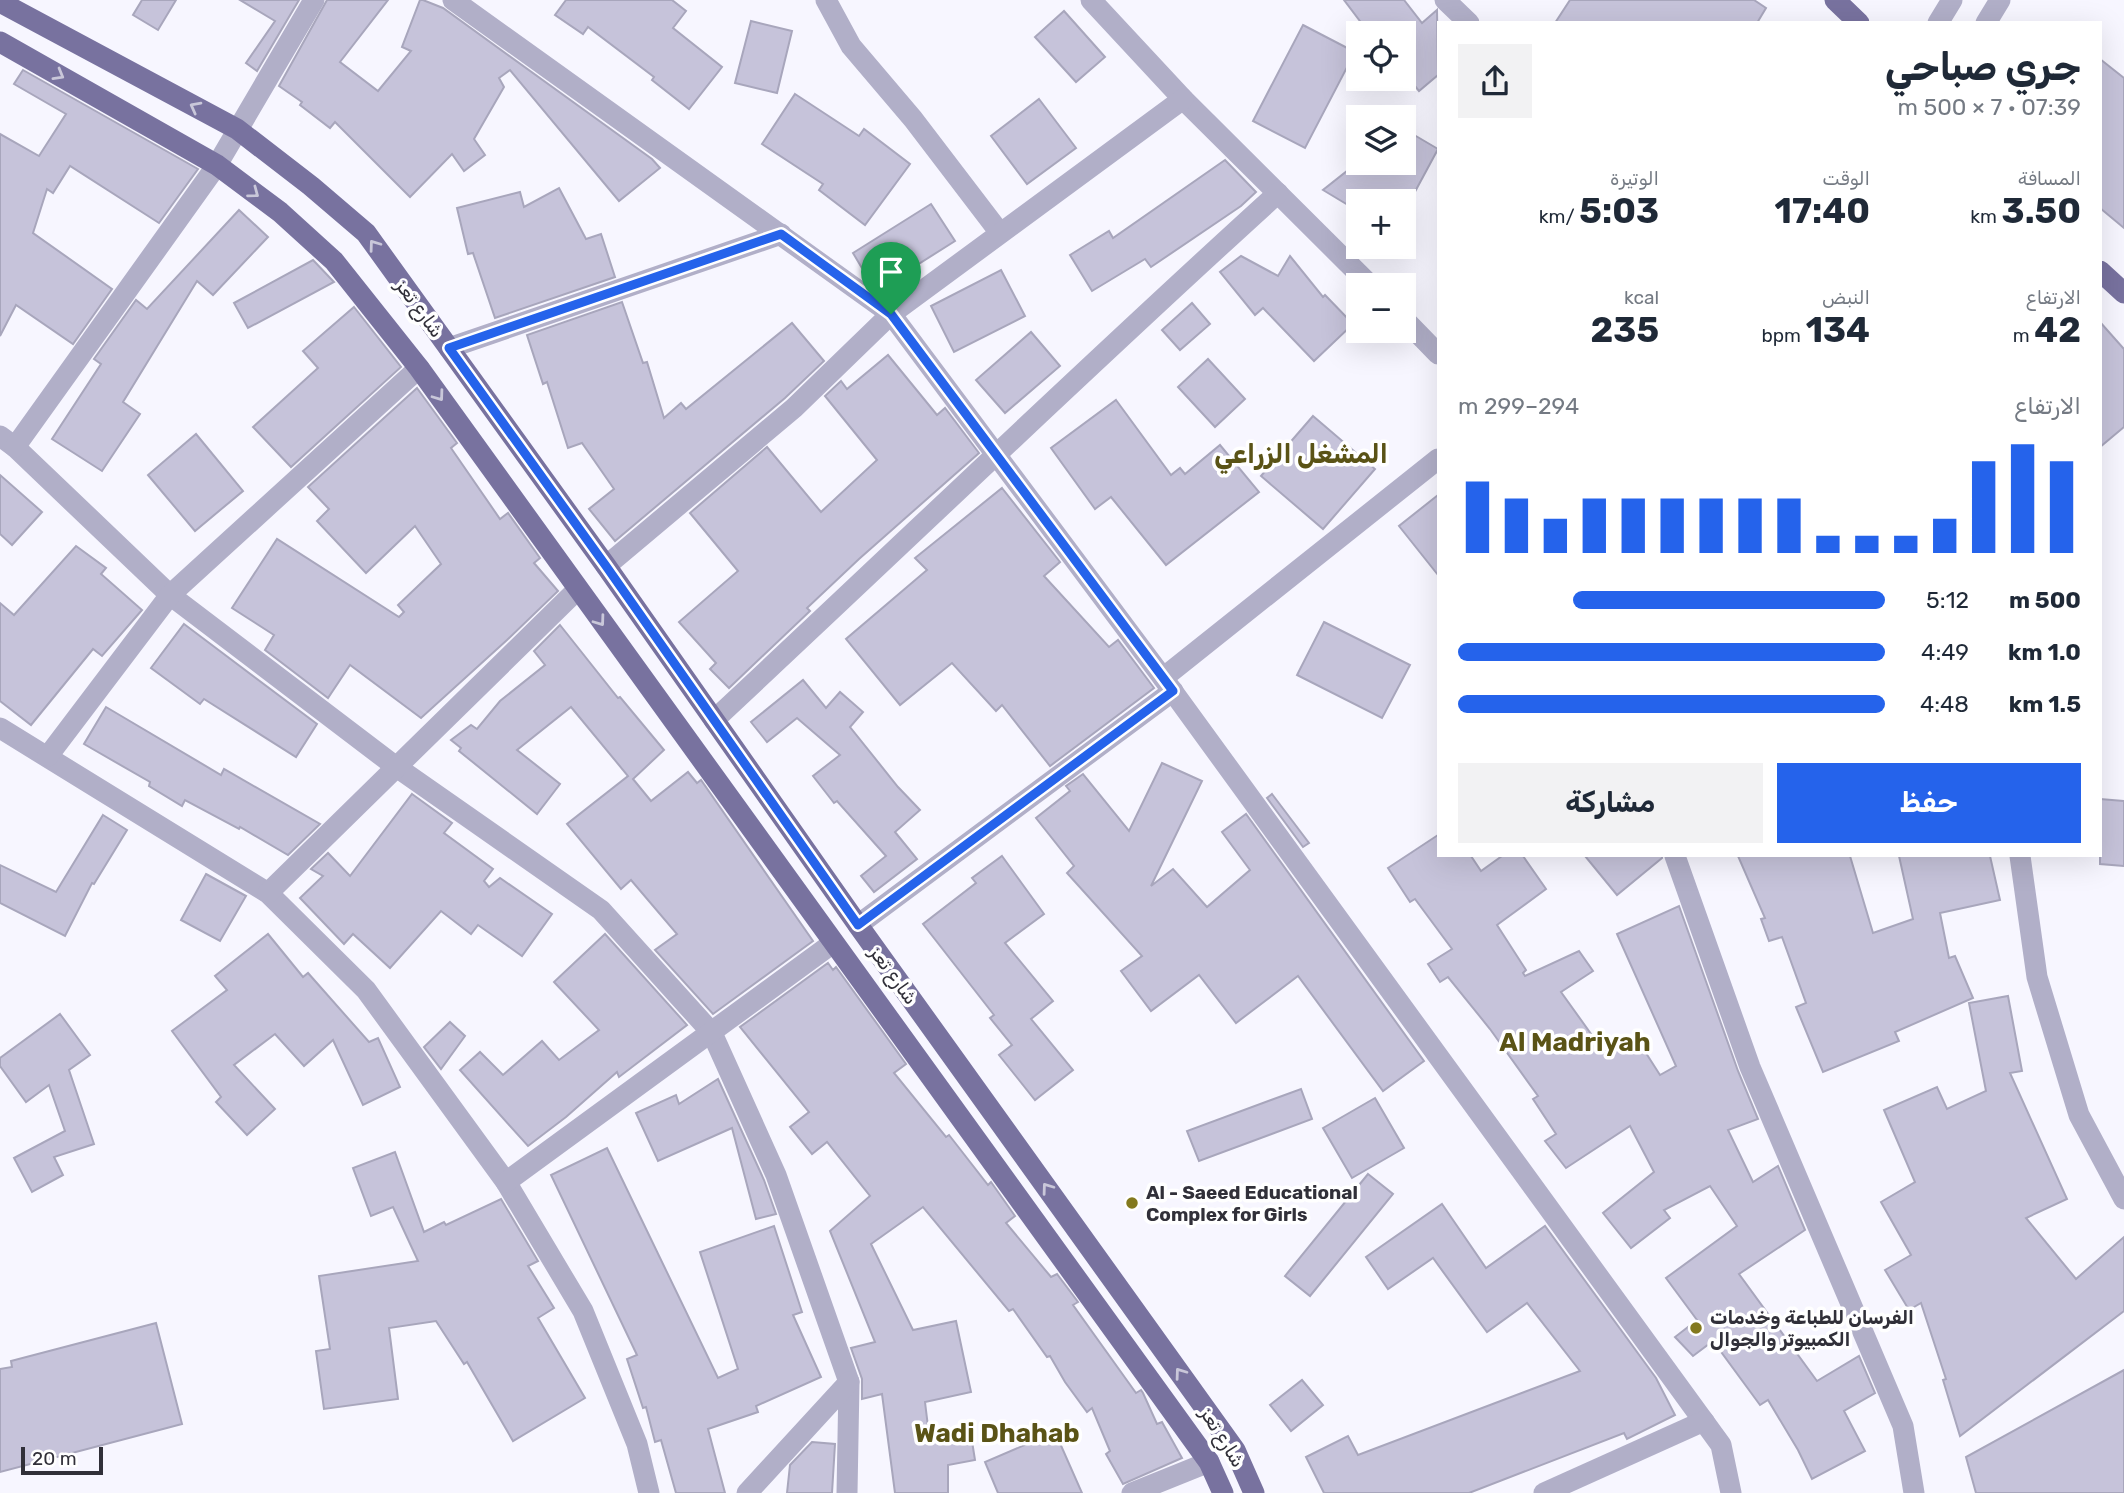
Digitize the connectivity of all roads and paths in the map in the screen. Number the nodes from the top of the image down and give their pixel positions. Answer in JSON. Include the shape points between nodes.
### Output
{"nodes":[{"id":1,"x":314,"y":0,"type":"edge"},
{"id":2,"x":453,"y":0,"type":"edge"},
{"id":3,"x":826,"y":0,"type":"edge"},
{"id":4,"x":1091,"y":0,"type":"edge"},
{"id":5,"x":1445,"y":0,"type":"edge"},
{"id":6,"x":1835,"y":0,"type":"edge"},
{"id":7,"x":1952,"y":0,"type":"edge"},
{"id":8,"x":2000,"y":0,"type":"edge"},
{"id":9,"x":0,"y":2,"type":"edge"},
{"id":10,"x":1467,"y":21,"type":"edge"},
{"id":11,"x":1857,"y":21,"type":"edge"},
{"id":12,"x":1939,"y":21,"type":"edge"},
{"id":13,"x":1987,"y":21,"type":"edge"},
{"id":14,"x":0,"y":42,"type":"edge"},
{"id":15,"x":1183,"y":99,"type":"junction"},
{"id":16,"x":237,"y":129,"type":"junction"},
{"id":17,"x":217,"y":165,"type":"junction"},
{"id":18,"x":1278,"y":193,"type":"junction"},
{"id":19,"x":1000,"y":233,"type":"junction"},
{"id":20,"x":781,"y":234,"type":"junction"},
{"id":21,"x":1358,"y":273,"type":"edge"},
{"id":22,"x":2102,"y":273,"type":"edge"},
{"id":23,"x":2124,"y":293,"type":"edge"},
{"id":24,"x":891,"y":314,"type":"junction"},
{"id":25,"x":1416,"y":331,"type":"edge"},
{"id":26,"x":449,"y":348,"type":"junction"},
{"id":27,"x":1437,"y":353,"type":"edge"},
{"id":28,"x":419,"y":368,"type":"junction"},
{"id":29,"x":8,"y":441,"type":"edge"},
{"id":30,"x":997,"y":456,"type":"junction"},
{"id":31,"x":1437,"y":460,"type":"edge"},
{"id":32,"x":606,"y":566,"type":"junction"},
{"id":33,"x":577,"y":590,"type":"junction"},
{"id":34,"x":170,"y":595,"type":"junction"},
{"id":35,"x":1168,"y":684,"type":"junction"},
{"id":36,"x":714,"y":720,"type":"junction"},
{"id":37,"x":0,"y":728,"type":"edge"},
{"id":38,"x":47,"y":756,"type":"junction"},
{"id":39,"x":395,"y":766,"type":"junction"},
{"id":40,"x":1675,"y":857,"type":"edge"},
{"id":41,"x":2020,"y":857,"type":"edge"},
{"id":42,"x":268,"y":892,"type":"junction"},
{"id":43,"x":858,"y":925,"type":"junction"},
{"id":44,"x":833,"y":943,"type":"junction"},
{"id":45,"x":712,"y":1033,"type":"junction"},
{"id":46,"x":506,"y":1182,"type":"junction"},
{"id":47,"x":2124,"y":1199,"type":"edge"},
{"id":48,"x":849,"y":1382,"type":"junction"},
{"id":49,"x":1704,"y":1421,"type":"junction"},
{"id":50,"x":1209,"y":1462,"type":"junction"},
{"id":51,"x":649,"y":1493,"type":"edge"},
{"id":52,"x":747,"y":1493,"type":"edge"},
{"id":53,"x":847,"y":1493,"type":"edge"},
{"id":54,"x":1132,"y":1493,"type":"edge"},
{"id":55,"x":1223,"y":1493,"type":"edge"},
{"id":56,"x":1254,"y":1493,"type":"edge"},
{"id":57,"x":1544,"y":1493,"type":"edge"},
{"id":58,"x":1731,"y":1493,"type":"edge"},
{"id":59,"x":1914,"y":1493,"type":"edge"}],
"edges":[{"from":1,"to":16,"type":"street"},
{"from":2,"to":20,"type":"street"},
{"from":3,"to":19,"type":"street","via":[[851,46]]},
{"from":4,"to":15,"type":"street"},
{"from":5,"to":10,"type":"street"},
{"from":6,"to":11,"type":"main road"},
{"from":7,"to":12,"type":"street"},
{"from":8,"to":13,"type":"street"},
{"from":16,"to":9,"type":"main road","name":"شارع تعز","one_way":true},
{"from":14,"to":17,"type":"main road","name":"شارع تعز","one_way":true},
{"from":15,"to":18,"type":"street"},
{"from":15,"to":19,"type":"street"},
{"from":16,"to":17,"type":"street"},
{"from":26,"to":16,"type":"main road","name":"شارع تعز","one_way":true,"via":[[366,233]]},
{"from":17,"to":28,"type":"main road","name":"شارع تعز","one_way":true,"via":[[280,212],[334,261]]},
{"from":17,"to":29,"type":"street"},
{"from":18,"to":21,"type":"street"},
{"from":18,"to":30,"type":"street"},
{"from":19,"to":24,"type":"street"},
{"from":20,"to":24,"type":"street"},
{"from":20,"to":26,"type":"street"},
{"from":22,"to":23,"type":"main road"},
{"from":24,"to":30,"type":"street"},
{"from":24,"to":32,"type":"street","via":[[794,408]]},
{"from":25,"to":27,"type":"street"},
{"from":26,"to":32,"type":"main road","name":"شارع تعز"},
{"from":28,"to":33,"type":"main road","name":"شارع تعز","one_way":true},
{"from":28,"to":34,"type":"street"},
{"from":29,"to":34,"type":"street"},
{"from":30,"to":35,"type":"street"},
{"from":30,"to":36,"type":"street"},
{"from":31,"to":35,"type":"street"},
{"from":32,"to":36,"type":"main road","name":"شارع تعز"},
{"from":33,"to":39,"type":"street"},
{"from":33,"to":44,"type":"main road","name":"شارع تعز","one_way":true},
{"from":34,"to":38,"type":"street"},
{"from":34,"to":39,"type":"street"},
{"from":35,"to":43,"type":"street"},
{"from":35,"to":49,"type":"street"},
{"from":36,"to":43,"type":"main road","name":"شارع تعز"},
{"from":37,"to":38,"type":"street"},
{"from":38,"to":42,"type":"street"},
{"from":39,"to":42,"type":"street"},
{"from":39,"to":45,"type":"street","via":[[601,910]]},
{"from":40,"to":59,"type":"street","via":[[1750,1067],[1903,1426]]},
{"from":41,"to":47,"type":"street","via":[[2037,977],[2078,1115]]},
{"from":42,"to":46,"type":"street","via":[[366,990]]},
{"from":56,"to":43,"type":"main road","name":"شارع تعز","one_way":true,"via":[[1235,1450]]},
{"from":44,"to":45,"type":"street"},
{"from":44,"to":50,"type":"main road","name":"شارع تعز"},
{"from":45,"to":46,"type":"street"},
{"from":45,"to":48,"type":"street","via":[[776,1175]]},
{"from":46,"to":51,"type":"street","via":[[583,1311],[637,1444]]},
{"from":48,"to":52,"type":"street"},
{"from":48,"to":53,"type":"street"},
{"from":49,"to":57,"type":"street"},
{"from":49,"to":58,"type":"street","via":[[1721,1445]]},
{"from":50,"to":54,"type":"street"},
{"from":50,"to":55,"type":"main road","name":"شارع تعز"}]}
